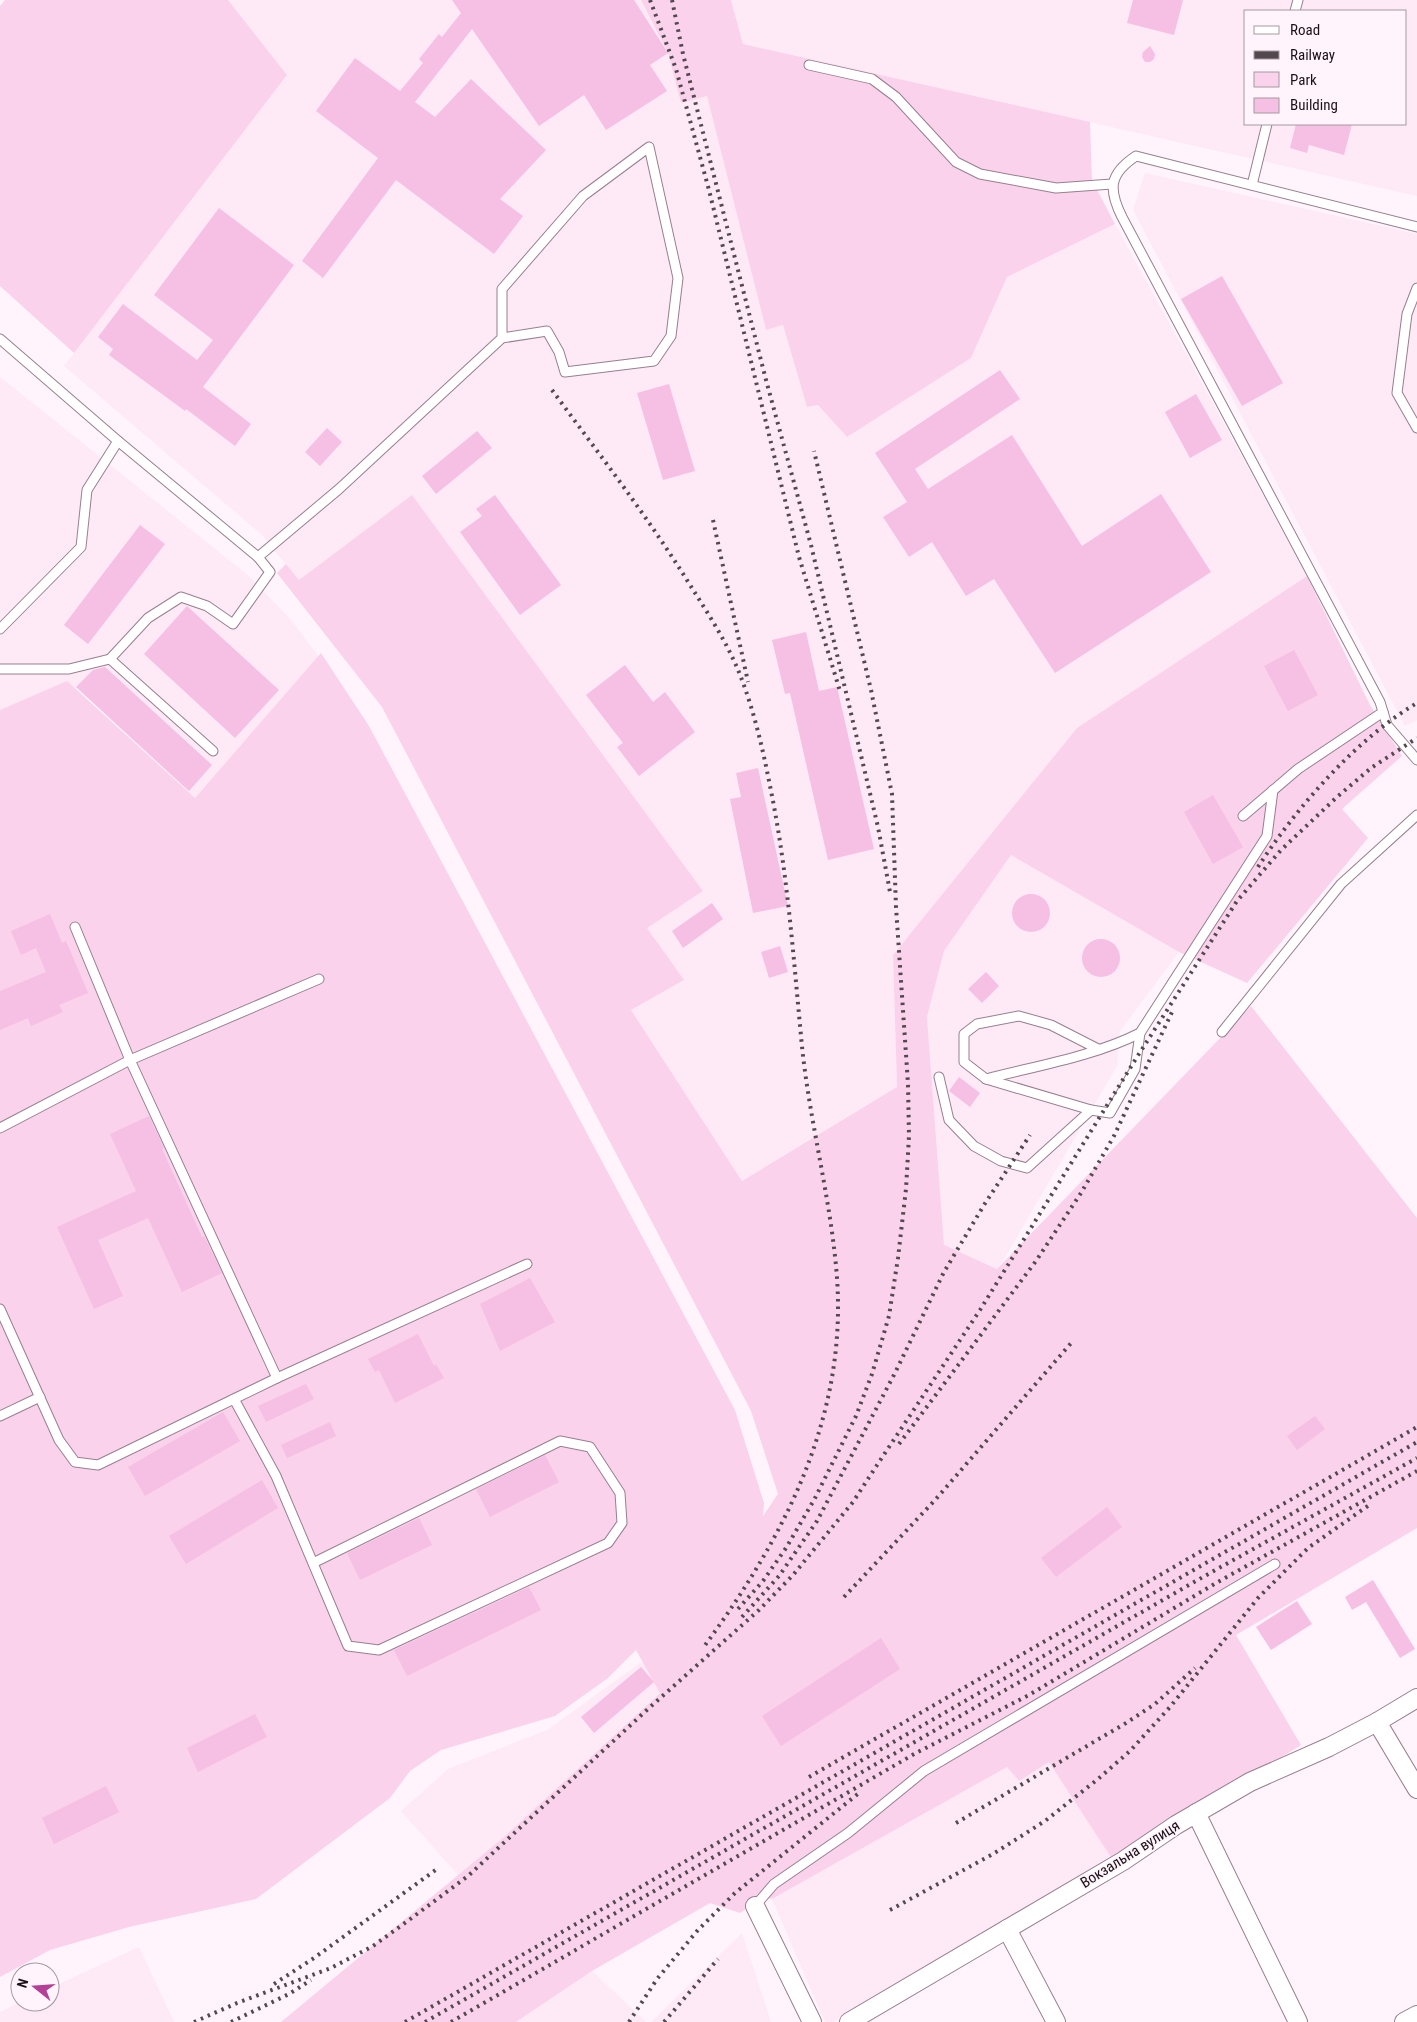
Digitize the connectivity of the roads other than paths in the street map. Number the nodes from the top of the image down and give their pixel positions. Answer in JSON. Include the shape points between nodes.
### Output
{"nodes":[{"id":1,"x":809,"y":65,"type":"dead end"},
{"id":2,"x":1267,"y":125,"type":"edge"},
{"id":3,"x":1112,"y":184,"type":"junction"},
{"id":4,"x":1252,"y":185,"type":"junction"},
{"id":5,"x":1417,"y":227,"type":"edge"},
{"id":6,"x":1417,"y":288,"type":"edge"},
{"id":7,"x":502,"y":338,"type":"junction"},
{"id":8,"x":0,"y":339,"type":"edge"},
{"id":9,"x":1417,"y":428,"type":"edge"},
{"id":10,"x":118,"y":441,"type":"junction"},
{"id":11,"x":258,"y":557,"type":"junction"},
{"id":12,"x":0,"y":629,"type":"edge"},
{"id":13,"x":110,"y":660,"type":"junction"},
{"id":14,"x":0,"y":669,"type":"edge"},
{"id":15,"x":1383,"y":712,"type":"junction"},
{"id":16,"x":213,"y":751,"type":"dead end"},
{"id":17,"x":1417,"y":760,"type":"edge"},
{"id":18,"x":1273,"y":790,"type":"junction"},
{"id":19,"x":1417,"y":815,"type":"edge"},
{"id":20,"x":1243,"y":816,"type":"dead end"},
{"id":21,"x":75,"y":927,"type":"dead end"},
{"id":22,"x":319,"y":979,"type":"dead end"},
{"id":23,"x":1222,"y":1032,"type":"dead end"},
{"id":24,"x":1140,"y":1033,"type":"junction"},
{"id":25,"x":1098,"y":1049,"type":"junction"},
{"id":26,"x":130,"y":1060,"type":"junction"},
{"id":27,"x":939,"y":1077,"type":"dead end"},
{"id":28,"x":986,"y":1079,"type":"junction"},
{"id":29,"x":1091,"y":1110,"type":"junction"},
{"id":30,"x":0,"y":1128,"type":"edge"},
{"id":31,"x":527,"y":1264,"type":"dead end"},
{"id":32,"x":0,"y":1309,"type":"edge"},
{"id":33,"x":277,"y":1378,"type":"junction"},
{"id":34,"x":40,"y":1397,"type":"junction"},
{"id":35,"x":234,"y":1399,"type":"junction"},
{"id":36,"x":0,"y":1416,"type":"edge"},
{"id":37,"x":312,"y":1562,"type":"junction"},
{"id":38,"x":1275,"y":1564,"type":"dead end"},
{"id":39,"x":1417,"y":1698,"type":"edge"},
{"id":40,"x":1377,"y":1722,"type":"junction"},
{"id":41,"x":1417,"y":1789,"type":"edge"},
{"id":42,"x":1196,"y":1813,"type":"junction"},
{"id":43,"x":755,"y":1906,"type":"joint"},
{"id":44,"x":1007,"y":1930,"type":"junction"},
{"id":45,"x":1417,"y":2015,"type":"edge"},
{"id":46,"x":812,"y":2022,"type":"edge"},
{"id":47,"x":849,"y":2022,"type":"edge"},
{"id":48,"x":1056,"y":2022,"type":"edge"},
{"id":49,"x":1298,"y":2022,"type":"edge"},
{"id":50,"x":1404,"y":2022,"type":"edge"}],
"edges":[{"from":1,"to":3,"type":"lane","via":[[872,79],[896,97],[956,162],[980,174],[1056,188]]},
{"from":2,"to":4,"type":"lane"},
{"from":3,"to":4,"type":"lane","via":[[1122,165],[1136,156]]},
{"from":3,"to":15,"type":"lane","via":[[1115,203],[1122,217]]},
{"from":4,"to":5,"type":"lane"},
{"from":6,"to":9,"type":"lane","via":[[1407,314],[1397,393]]},
{"from":7,"to":7,"type":"lane","via":[[547,332],[559,352],[565,372],[654,361],[671,336],[678,278],[649,147],[583,196],[502,289]]},
{"from":7,"to":11,"type":"lane","via":[[339,489]]},
{"from":8,"to":10,"type":"lane"},
{"from":10,"to":11,"type":"lane"},
{"from":10,"to":12,"type":"lane","via":[[87,490],[81,548]]},
{"from":11,"to":13,"type":"lane","via":[[270,572],[233,624],[207,606],[181,597],[148,618]]},
{"from":13,"to":14,"type":"lane","via":[[69,669]]},
{"from":13,"to":16,"type":"lane"},
{"from":15,"to":17,"type":"lane","via":[[1387,725]]},
{"from":15,"to":18,"type":"lane","via":[[1298,769]]},
{"from":18,"to":20,"type":"lane"},
{"from":18,"to":24,"type":"lane","via":[[1266,836]]},
{"from":19,"to":23,"type":"lane","via":[[1341,884]]},
{"from":21,"to":26,"type":"lane"},
{"from":22,"to":26,"type":"lane"},
{"from":24,"to":25,"type":"lane","via":[[1119,1044]]},
{"from":24,"to":29,"type":"lane","via":[[1135,1069],[1110,1113]]},
{"from":25,"to":28,"type":"lane"},
{"from":25,"to":28,"type":"lane","via":[[1051,1025],[1019,1016],[977,1024],[964,1034],[964,1062]]},
{"from":26,"to":30,"type":"lane"},
{"from":26,"to":33,"type":"lane"},
{"from":27,"to":29,"type":"lane","via":[[949,1120],[974,1146],[1001,1161],[1027,1168]]},
{"from":28,"to":29,"type":"lane"},
{"from":31,"to":33,"type":"lane"},
{"from":32,"to":34,"type":"lane"},
{"from":33,"to":35,"type":"lane"},
{"from":34,"to":35,"type":"lane","via":[[59,1440],[75,1462],[98,1464]]},
{"from":34,"to":36,"type":"lane"},
{"from":35,"to":37,"type":"lane","via":[[276,1476]]},
{"from":37,"to":37,"type":"lane","via":[[348,1646],[379,1650],[608,1543],[622,1523],[620,1493],[590,1447],[560,1441]]},
{"from":38,"to":43,"type":"lane","via":[[924,1771],[848,1833],[774,1884]]},
{"from":39,"to":40,"type":"street","name":"Вокзальна вулиця"},
{"from":40,"to":41,"type":"street"},
{"from":40,"to":42,"type":"street","name":"Вокзальна вулиця","via":[[1250,1782]]},
{"from":42,"to":44,"type":"street","name":"Вокзальна вулиця"},
{"from":42,"to":49,"type":"street"},
{"from":43,"to":46,"type":"street"},
{"from":44,"to":47,"type":"street","name":"Вокзальна вулиця"},
{"from":44,"to":48,"type":"street"},
{"from":45,"to":50,"type":"street"}]}
